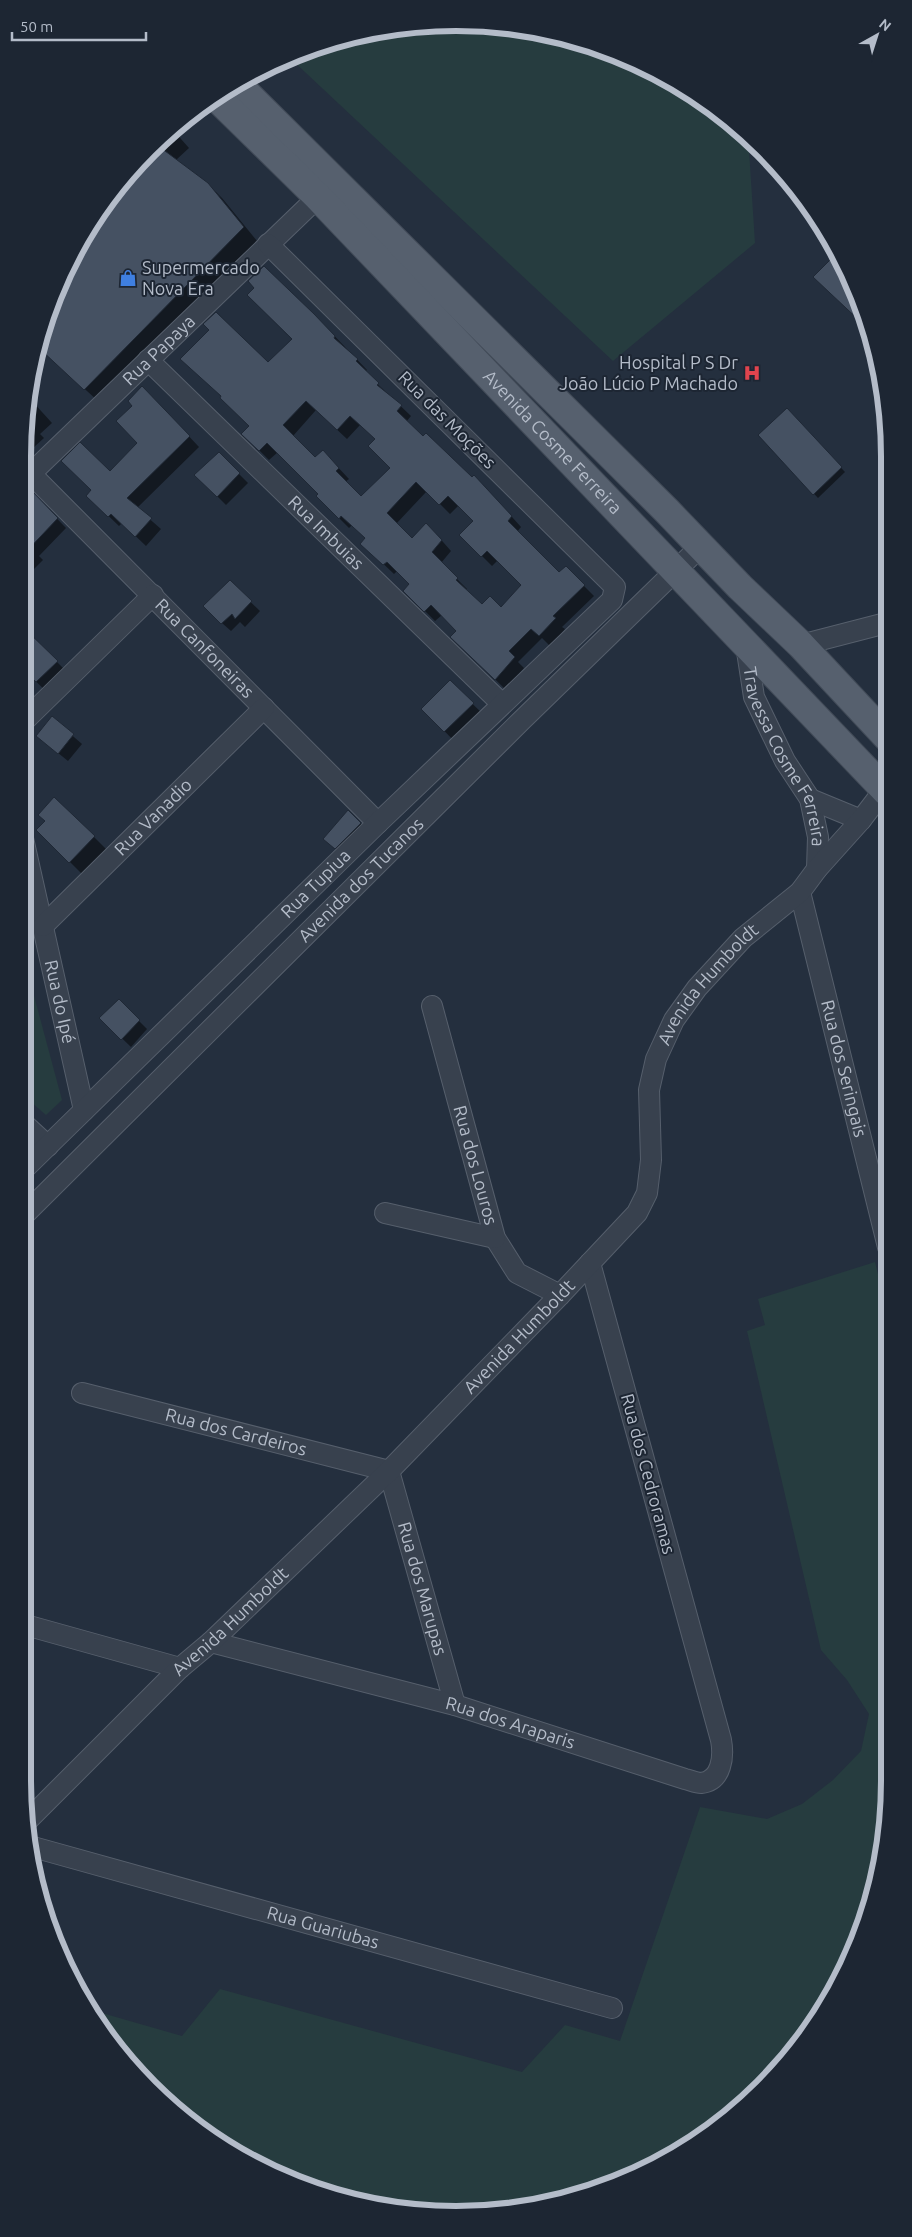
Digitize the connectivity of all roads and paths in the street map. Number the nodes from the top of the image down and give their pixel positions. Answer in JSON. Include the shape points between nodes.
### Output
{"nodes":[{"id":1,"x":242,"y":89,"type":"edge"},
{"id":2,"x":221,"y":102,"type":"edge"},
{"id":3,"x":318,"y":197,"type":"junction"},
{"id":4,"x":268,"y":244,"type":"junction"},
{"id":5,"x":148,"y":360,"type":"junction"},
{"id":6,"x":31,"y":474,"type":"edge"},
{"id":7,"x":31,"y":482,"type":"edge"},
{"id":8,"x":701,"y":546,"type":"junction"},
{"id":9,"x":675,"y":570,"type":"junction"},
{"id":10,"x":153,"y":595,"type":"junction"},
{"id":11,"x":612,"y":600,"type":"joint"},
{"id":12,"x":881,"y":624,"type":"edge"},
{"id":13,"x":801,"y":645,"type":"junction"},
{"id":14,"x":746,"y":646,"type":"junction"},
{"id":15,"x":502,"y":704,"type":"junction"},
{"id":16,"x":264,"y":708,"type":"junction"},
{"id":17,"x":31,"y":714,"type":"edge"},
{"id":18,"x":881,"y":731,"type":"edge"},
{"id":19,"x":881,"y":784,"type":"edge"},
{"id":20,"x":881,"y":795,"type":"edge"},
{"id":21,"x":810,"y":799,"type":"junction"},
{"id":22,"x":861,"y":820,"type":"junction"},
{"id":23,"x":378,"y":822,"type":"junction"},
{"id":24,"x":817,"y":869,"type":"junction"},
{"id":25,"x":31,"y":873,"type":"edge"},
{"id":26,"x":800,"y":892,"type":"junction"},
{"id":27,"x":43,"y":926,"type":"junction"},
{"id":28,"x":432,"y":1006,"type":"dead end"},
{"id":29,"x":84,"y":1110,"type":"junction"},
{"id":30,"x":31,"y":1130,"type":"edge"},
{"id":31,"x":48,"y":1146,"type":"junction"},
{"id":32,"x":31,"y":1162,"type":"edge"},
{"id":33,"x":31,"y":1208,"type":"edge"},
{"id":34,"x":385,"y":1213,"type":"dead end"},
{"id":35,"x":881,"y":1218,"type":"edge"},
{"id":36,"x":496,"y":1238,"type":"junction"},
{"id":37,"x":590,"y":1263,"type":"junction"},
{"id":38,"x":560,"y":1295,"type":"junction"},
{"id":39,"x":82,"y":1393,"type":"dead end"},
{"id":40,"x":389,"y":1471,"type":"junction"},
{"id":41,"x":31,"y":1627,"type":"edge"},
{"id":42,"x":211,"y":1642,"type":"junction"},
{"id":43,"x":180,"y":1668,"type":"junction"},
{"id":44,"x":705,"y":1685,"type":"joint"},
{"id":45,"x":455,"y":1705,"type":"junction"},
{"id":46,"x":33,"y":1816,"type":"edge"},
{"id":47,"x":37,"y":1848,"type":"edge"},
{"id":48,"x":612,"y":2008,"type":"dead end"}],
"edges":[{"from":1,"to":8,"type":"main road","name":"Avenida Cosme Ferreira"},
{"from":2,"to":3,"type":"main road","name":"Avenida Cosme Ferreira"},
{"from":3,"to":4,"type":"street","name":"Rua Papaya"},
{"from":3,"to":9,"type":"main road","name":"Avenida Cosme Ferreira"},
{"from":4,"to":5,"type":"street","name":"Rua Papaya"},
{"from":4,"to":11,"type":"street","name":"Rua das Moções","via":[[615,587]]},
{"from":5,"to":6,"type":"street","name":"Rua Papaya"},
{"from":5,"to":15,"type":"street","name":"Rua Imbuias"},
{"from":7,"to":10,"type":"street","name":"Rua Canfoneiras"},
{"from":8,"to":9,"type":"street","name":"Avenida dos Tucanos"},
{"from":8,"to":13,"type":"main road","name":"Avenida Cosme Ferreira"},
{"from":9,"to":14,"type":"main road","name":"Avenida Cosme Ferreira"},
{"from":9,"to":33,"type":"street","name":"Avenida dos Tucanos"},
{"from":10,"to":16,"type":"street","name":"Rua Canfoneiras"},
{"from":10,"to":17,"type":"street"},
{"from":11,"to":15,"type":"street","name":"Rua Tupiua"},
{"from":12,"to":13,"type":"street"},
{"from":13,"to":18,"type":"main road","name":"Avenida Cosme Ferreira"},
{"from":14,"to":19,"type":"main road","name":"Avenida Cosme Ferreira"},
{"from":14,"to":21,"type":"street","name":"Travessa Cosme Ferreira","via":[[754,697],[785,761]]},
{"from":15,"to":23,"type":"street","name":"Rua Tupiua"},
{"from":16,"to":23,"type":"street","name":"Rua Canfoneiras"},
{"from":16,"to":27,"type":"street","name":"Rua Vanadio"},
{"from":20,"to":22,"type":"street","name":"Avenida Humboldt"},
{"from":21,"to":22,"type":"street"},
{"from":21,"to":24,"type":"street","name":"Travessa Cosme Ferreira","via":[[818,837]]},
{"from":22,"to":24,"type":"street","name":"Avenida Humboldt"},
{"from":23,"to":29,"type":"street","name":"Rua Tupiua"},
{"from":24,"to":26,"type":"street","name":"Avenida Humboldt"},
{"from":25,"to":27,"type":"street","name":"Rua do Ipé"},
{"from":26,"to":35,"type":"street","name":"Rua dos Seringais"},
{"from":26,"to":37,"type":"street","name":"Avenida Humboldt","via":[[743,938],[697,988],[674,1020],[656,1060],[649,1090],[651,1160],[647,1193],[637,1213]]},
{"from":27,"to":29,"type":"street","name":"Rua do Ipé"},
{"from":28,"to":36,"type":"street","name":"Rua dos Louros"},
{"from":29,"to":31,"type":"street","name":"Rua Tupiua"},
{"from":30,"to":31,"type":"street"},
{"from":31,"to":32,"type":"street","name":"Rua Tupiua"},
{"from":34,"to":36,"type":"street"},
{"from":36,"to":38,"type":"street","name":"Rua dos Louros","via":[[517,1273]]},
{"from":37,"to":38,"type":"street","name":"Avenida Humboldt"},
{"from":37,"to":44,"type":"street","name":"Rua dos Cedroramas"},
{"from":38,"to":40,"type":"street","name":"Avenida Humboldt"},
{"from":39,"to":40,"type":"street","name":"Rua dos Cardeiros"},
{"from":40,"to":42,"type":"street","name":"Avenida Humboldt"},
{"from":40,"to":45,"type":"street","name":"Rua dos Marupas"},
{"from":41,"to":43,"type":"street"},
{"from":42,"to":43,"type":"street","name":"Avenida Humboldt"},
{"from":42,"to":45,"type":"street","name":"Rua dos Araparis"},
{"from":43,"to":46,"type":"street","name":"Avenida Humboldt"},
{"from":44,"to":45,"type":"street","name":"Rua dos Araparis","via":[[722,1759],[716,1775],[701,1783]]},
{"from":47,"to":48,"type":"street","name":"Rua Guariubas"}]}
